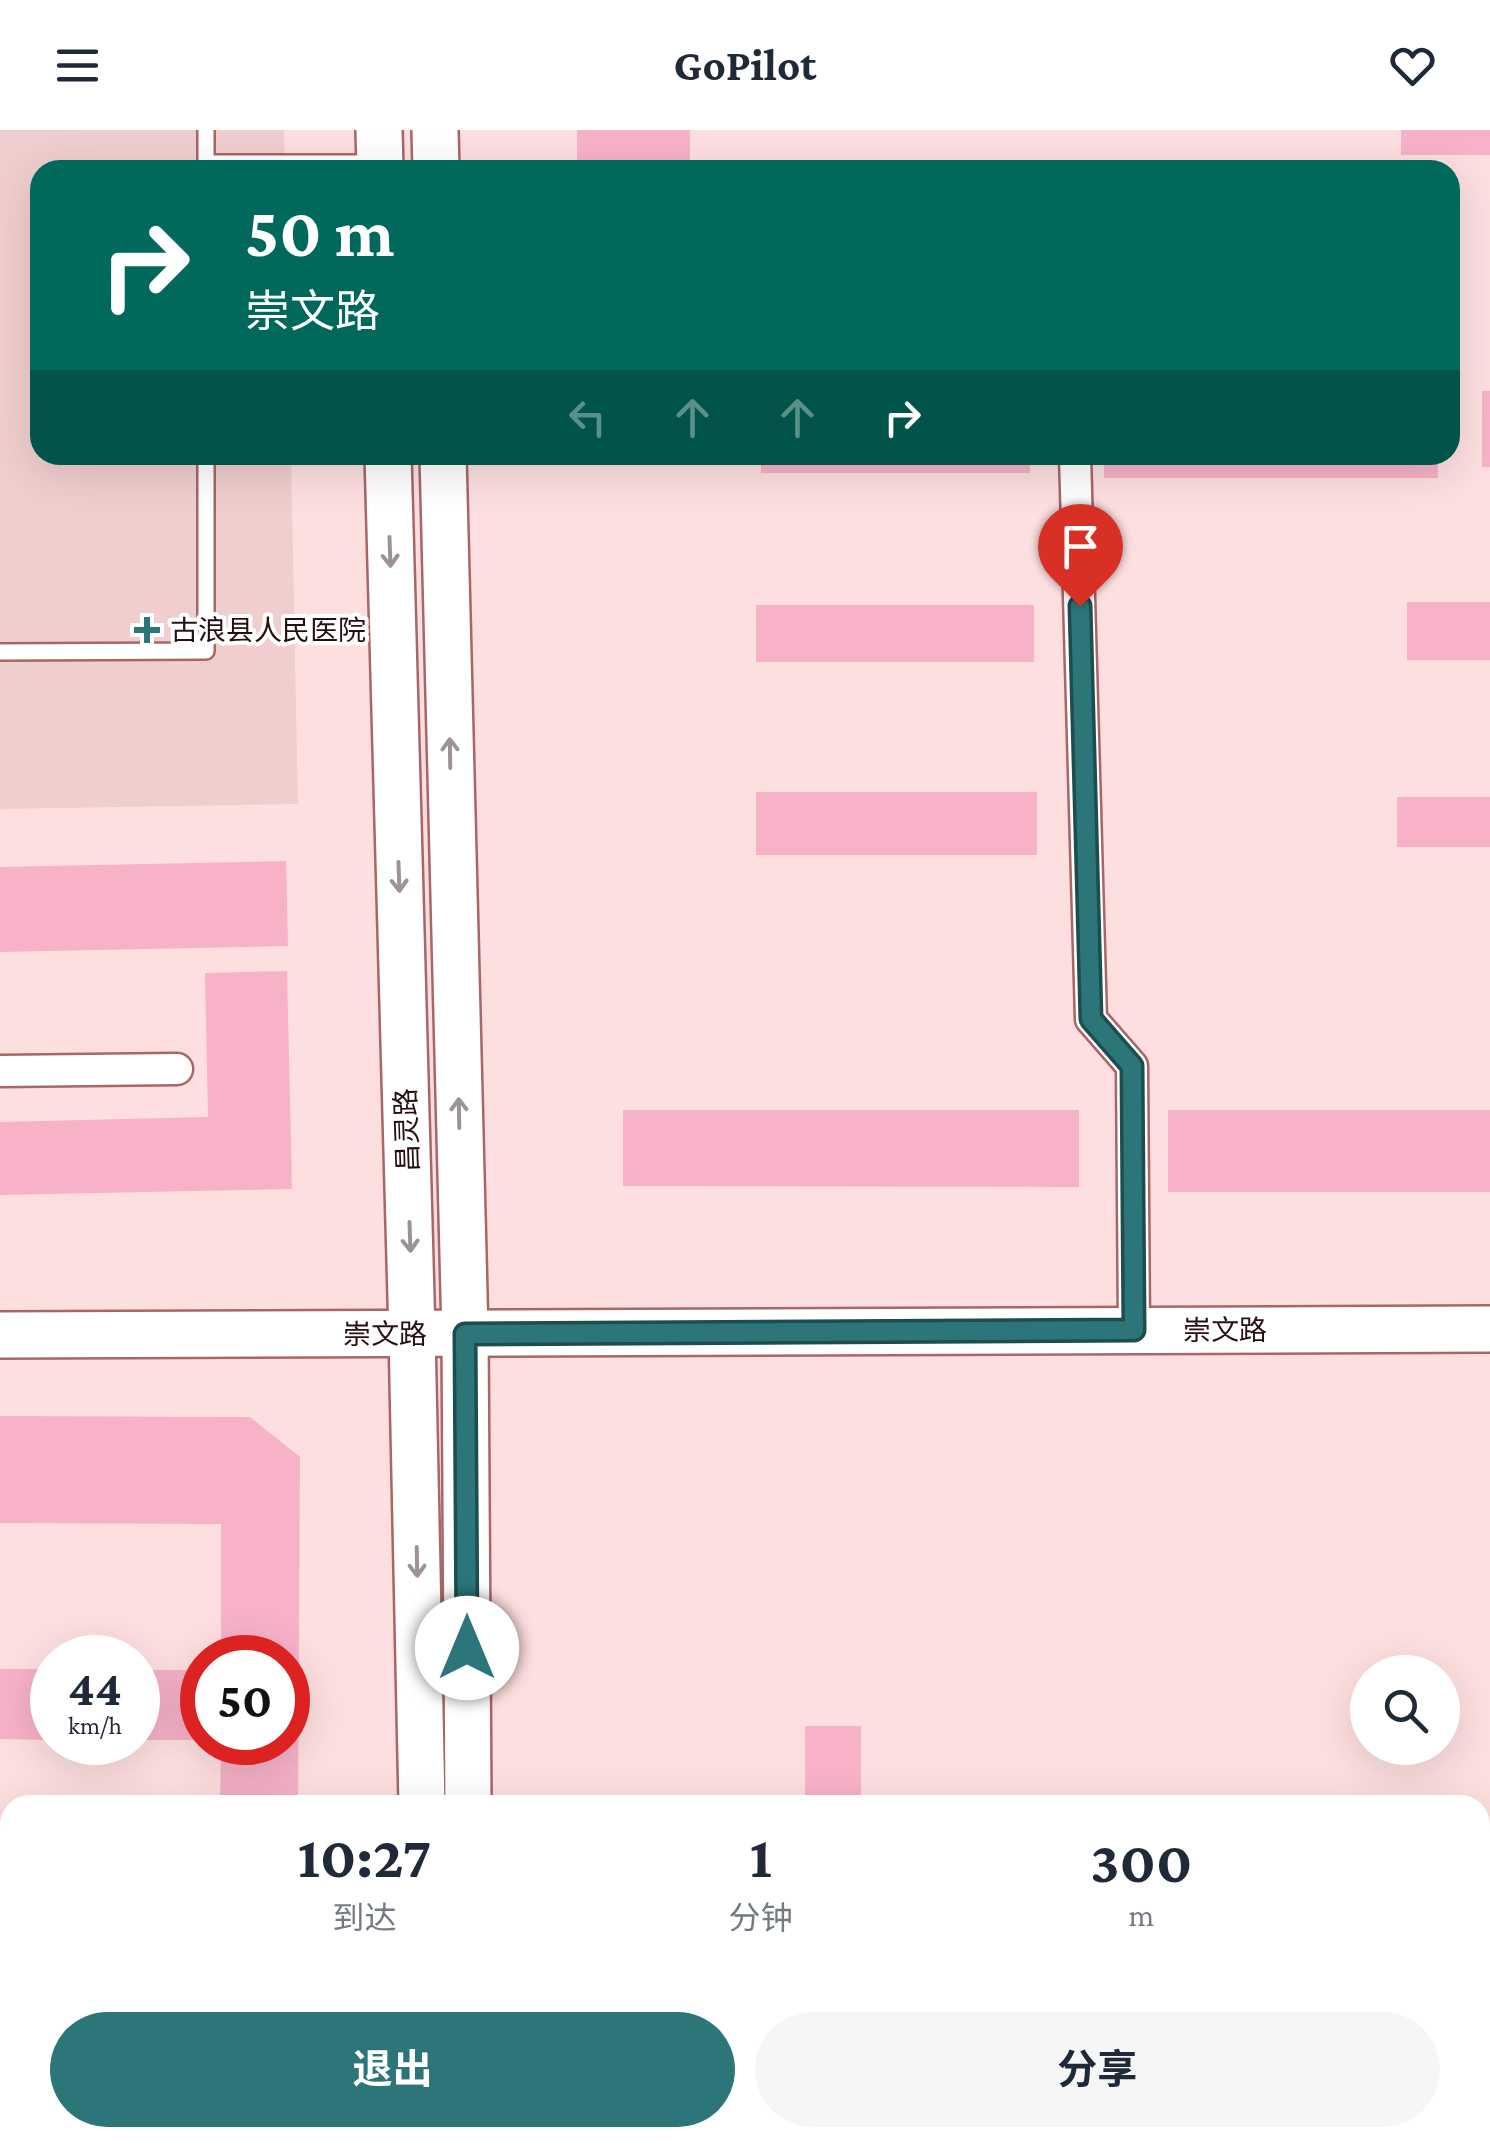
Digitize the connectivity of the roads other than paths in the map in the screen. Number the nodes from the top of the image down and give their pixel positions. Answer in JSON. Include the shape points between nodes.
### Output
{"nodes":[{"id":1,"x":206,"y":130,"type":"edge"},
{"id":2,"x":435,"y":130,"type":"edge"},
{"id":3,"x":379,"y":154,"type":"edge"},
{"id":4,"x":206,"y":160,"type":"edge"},
{"id":5,"x":292,"y":160,"type":"edge"},
{"id":6,"x":436,"y":160,"type":"edge"},
{"id":7,"x":206,"y":465,"type":"edge"},
{"id":8,"x":388,"y":465,"type":"edge"},
{"id":9,"x":443,"y":465,"type":"edge"},
{"id":10,"x":1075,"y":465,"type":"edge"},
{"id":11,"x":0,"y":652,"type":"edge"},
{"id":12,"x":177,"y":1070,"type":"dead end"},
{"id":13,"x":0,"y":1071,"type":"edge"},
{"id":14,"x":1490,"y":1328,"type":"edge"},
{"id":15,"x":1134,"y":1330,"type":"junction"},
{"id":16,"x":412,"y":1334,"type":"junction"},
{"id":17,"x":465,"y":1334,"type":"junction"},
{"id":18,"x":0,"y":1335,"type":"edge"},
{"id":19,"x":422,"y":1795,"type":"edge"},
{"id":20,"x":468,"y":1795,"type":"edge"}],
"edges":[{"from":1,"to":4,"type":"lane"},
{"from":2,"to":6,"type":"main road"},
{"from":3,"to":5,"type":"lane"},
{"from":7,"to":11,"type":"lane","via":[[206,650]]},
{"from":8,"to":16,"type":"main road","name":"昌灵路","one_way":true},
{"from":17,"to":9,"type":"main road","name":"昌灵路","one_way":true},
{"from":10,"to":15,"type":"street","via":[[1091,1019],[1132,1066]]},
{"from":12,"to":13,"type":"street"},
{"from":14,"to":15,"type":"main road","name":"崇文路"},
{"from":15,"to":17,"type":"main road","name":"崇文路"},
{"from":16,"to":17,"type":"main road","name":"崇文路"},
{"from":16,"to":18,"type":"main road","name":"崇文路"},
{"from":16,"to":19,"type":"main road","name":"昌灵路","one_way":true},
{"from":17,"to":20,"type":"main road","name":"昌灵路"}]}
